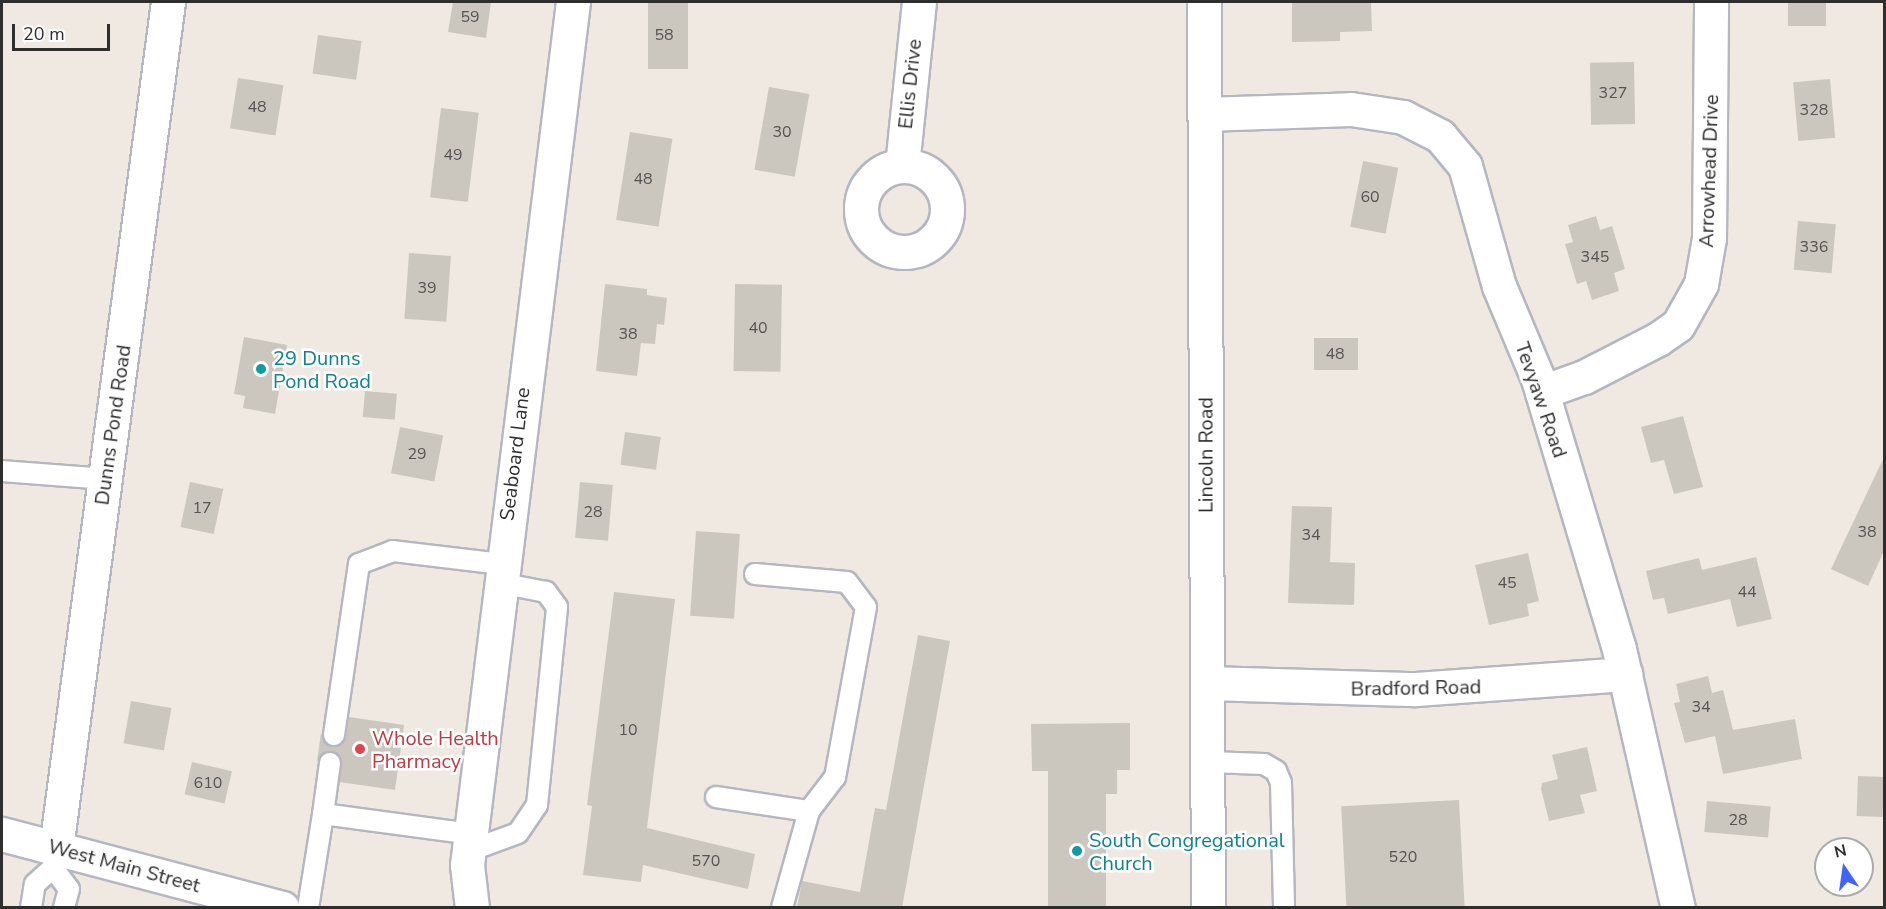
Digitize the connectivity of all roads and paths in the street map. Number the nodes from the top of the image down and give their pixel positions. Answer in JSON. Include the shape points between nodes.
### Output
{"nodes":[{"id":1,"x":168,"y":2,"type":"edge"},
{"id":2,"x":573,"y":2,"type":"edge"},
{"id":3,"x":919,"y":2,"type":"edge"},
{"id":4,"x":1204,"y":2,"type":"edge"},
{"id":5,"x":1711,"y":2,"type":"edge"},
{"id":6,"x":1204,"y":114,"type":"junction"},
{"id":7,"x":902,"y":166,"type":"dead end"},
{"id":8,"x":1542,"y":392,"type":"junction"},
{"id":9,"x":2,"y":471,"type":"edge"},
{"id":10,"x":106,"y":479,"type":"junction"},
{"id":11,"x":501,"y":573,"type":"junction"},
{"id":12,"x":755,"y":574,"type":"dead end"},
{"id":13,"x":1625,"y":674,"type":"junction"},
{"id":14,"x":1208,"y":683,"type":"junction"},
{"id":15,"x":334,"y":735,"type":"dead end"},
{"id":16,"x":330,"y":762,"type":"dead end"},
{"id":17,"x":1209,"y":762,"type":"junction"},
{"id":18,"x":716,"y":797,"type":"dead end"},
{"id":19,"x":809,"y":811,"type":"junction"},
{"id":20,"x":323,"y":814,"type":"junction"},
{"id":21,"x":2,"y":834,"type":"edge"},
{"id":22,"x":470,"y":843,"type":"junction"},
{"id":23,"x":54,"y":858,"type":"junction"},
{"id":24,"x":30,"y":908,"type":"edge"},
{"id":25,"x":64,"y":908,"type":"edge"},
{"id":26,"x":282,"y":908,"type":"edge"},
{"id":27,"x":308,"y":908,"type":"edge"},
{"id":28,"x":472,"y":908,"type":"edge"},
{"id":29,"x":782,"y":908,"type":"edge"},
{"id":30,"x":1208,"y":908,"type":"edge"},
{"id":31,"x":1284,"y":908,"type":"edge"},
{"id":32,"x":1678,"y":908,"type":"edge"}],
"edges":[{"from":1,"to":10,"type":"street","name":"Dunns Pond Road"},
{"from":2,"to":11,"type":"street","name":"Seaboard Lane"},
{"from":3,"to":7,"type":"street","name":"Ellis Drive"},
{"from":4,"to":6,"type":"street","name":"Lincoln Road"},
{"from":5,"to":8,"type":"street","name":"Arrowhead Drive","via":[[1709,238],[1701,284],[1678,325],[1645,348]]},
{"from":6,"to":8,"type":"street","name":"Tevyaw Road","via":[[1351,109],[1402,117],[1440,136],[1465,166],[1499,286]]},
{"from":6,"to":14,"type":"street","name":"Lincoln Road"},
{"from":8,"to":13,"type":"street","name":"Tevyaw Road"},
{"from":9,"to":10,"type":"lane"},
{"from":10,"to":23,"type":"street","name":"Dunns Pond Road"},
{"from":11,"to":15,"type":"lane","via":[[393,551],[359,564]]},
{"from":11,"to":22,"type":"street","name":"Seaboard Lane"},
{"from":11,"to":22,"type":"lane","via":[[546,592],[557,607],[537,805],[518,833]]},
{"from":12,"to":19,"type":"lane","via":[[847,582],[866,607],[835,777]]},
{"from":13,"to":14,"type":"street","name":"Bradford Road","via":[[1416,689]]},
{"from":13,"to":32,"type":"street","name":"Tevyaw Road"},
{"from":14,"to":17,"type":"street","name":"Lincoln Road"},
{"from":16,"to":20,"type":"lane"},
{"from":17,"to":30,"type":"street","name":"Lincoln Road"},
{"from":17,"to":31,"type":"lane","via":[[1264,764],[1276,771],[1281,783]]},
{"from":18,"to":19,"type":"lane"},
{"from":19,"to":29,"type":"lane"},
{"from":20,"to":22,"type":"lane"},
{"from":20,"to":27,"type":"lane"},
{"from":21,"to":23,"type":"street","name":"West Main Street"},
{"from":22,"to":28,"type":"street","name":"Seaboard Lane"},
{"from":23,"to":24,"type":"lane","via":[[35,884]]},
{"from":23,"to":25,"type":"lane","via":[[69,889]]},
{"from":23,"to":26,"type":"street","name":"West Main Street"}]}
